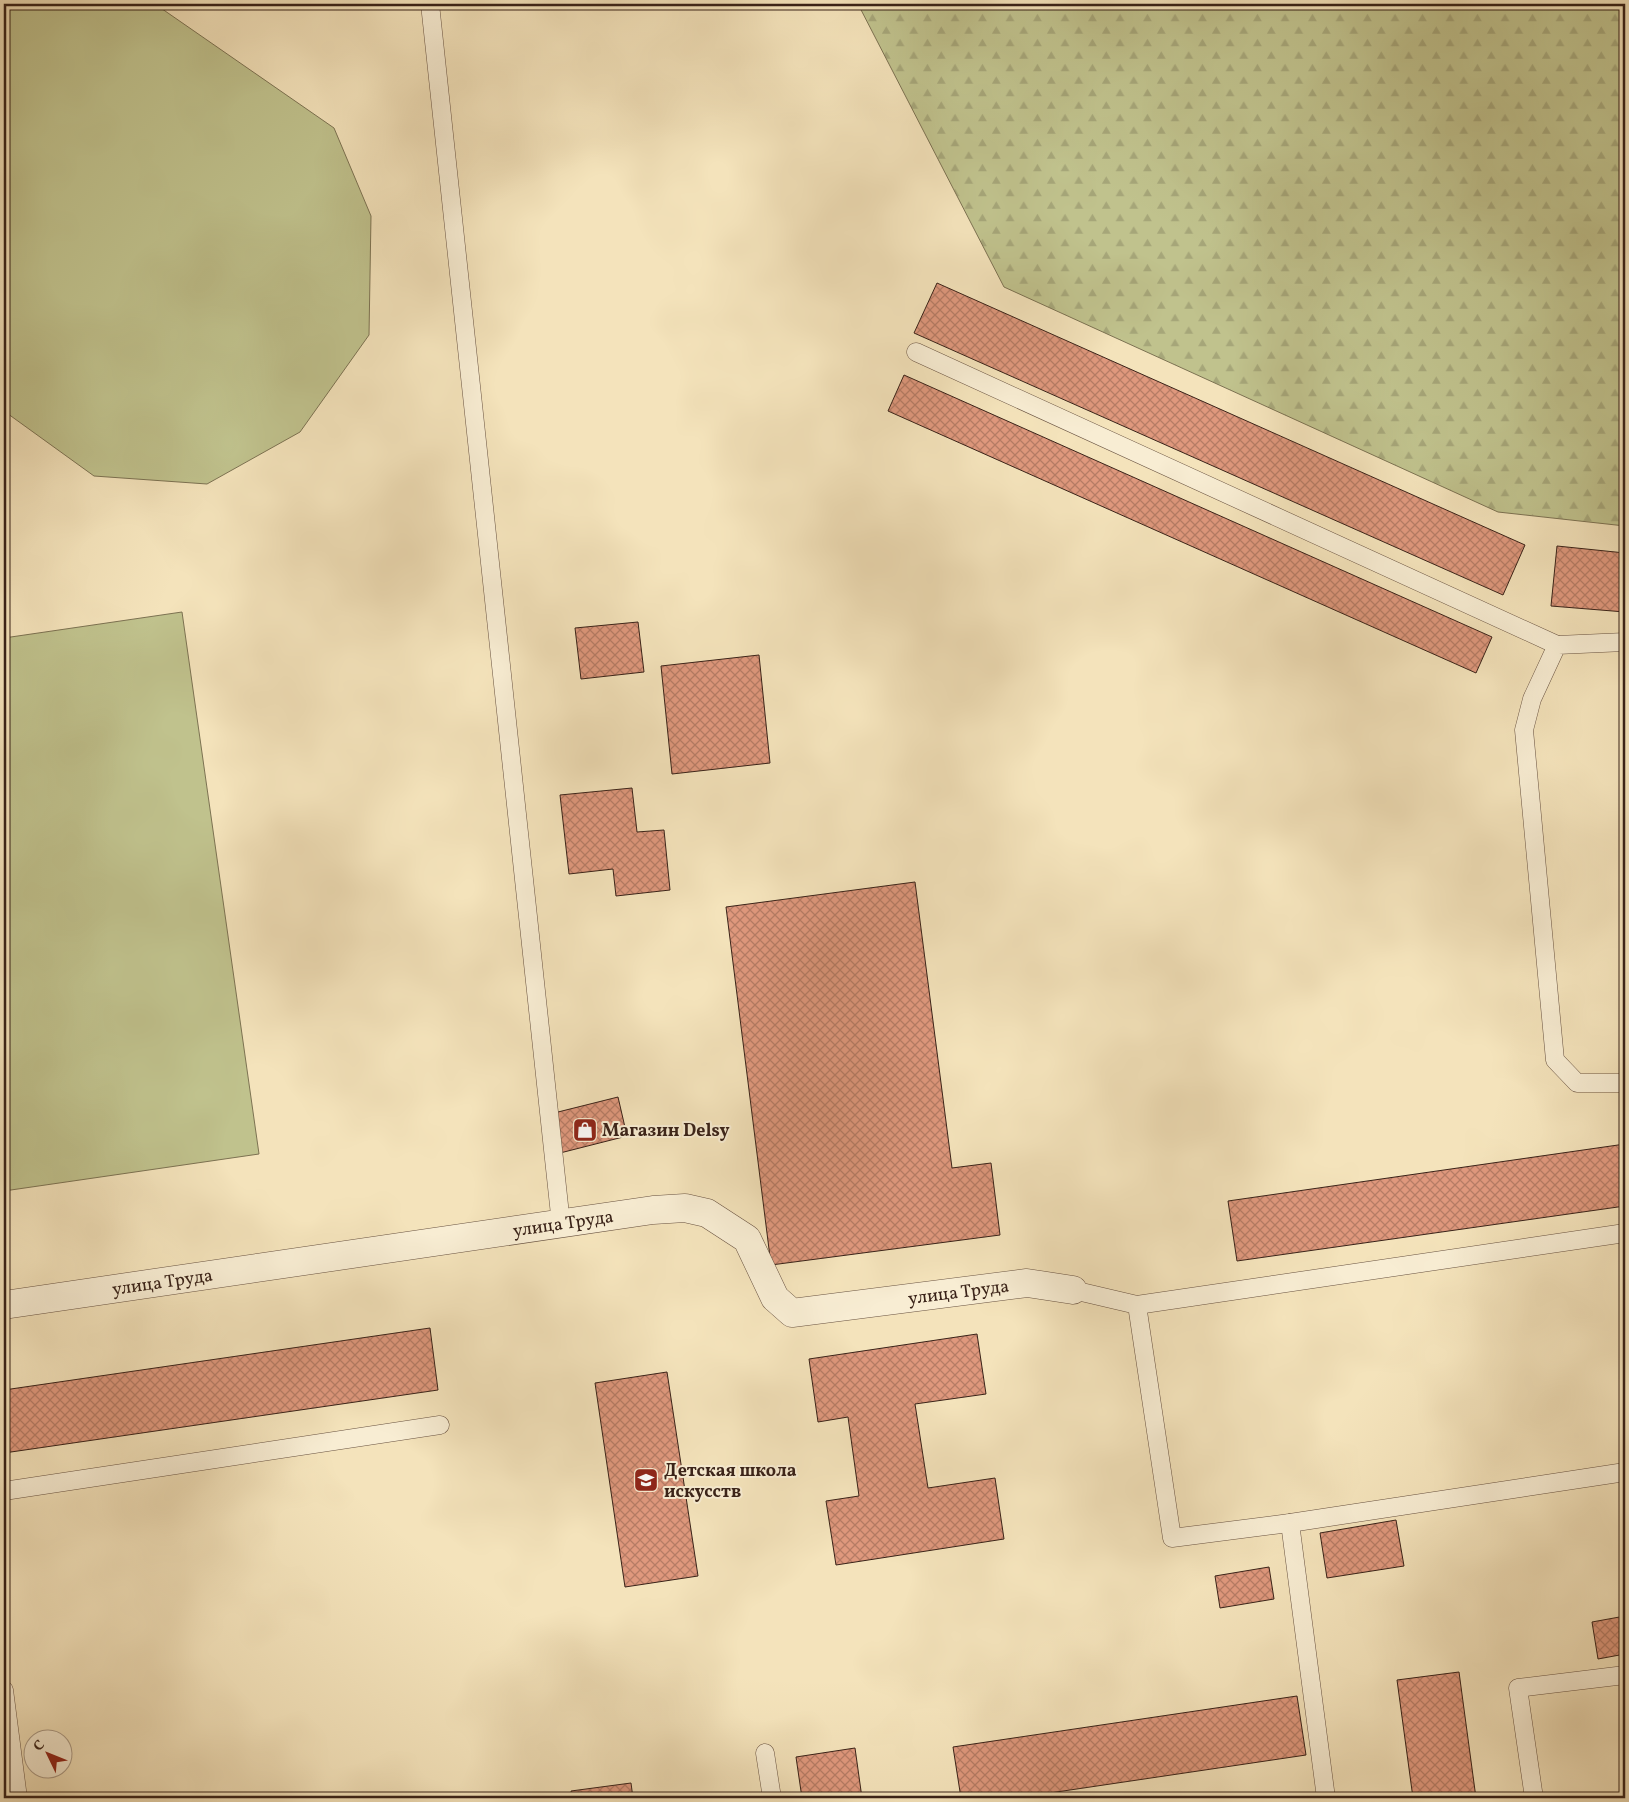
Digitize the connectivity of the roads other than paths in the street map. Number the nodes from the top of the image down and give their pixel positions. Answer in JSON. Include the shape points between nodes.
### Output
{"nodes":[{"id":1,"x":430,"y":4,"type":"edge"},
{"id":2,"x":916,"y":352,"type":"dead end"},
{"id":3,"x":1625,"y":642,"type":"edge"},
{"id":4,"x":1557,"y":645,"type":"junction"},
{"id":5,"x":1625,"y":1083,"type":"edge"},
{"id":6,"x":560,"y":1224,"type":"junction"},
{"id":7,"x":1625,"y":1233,"type":"edge"},
{"id":8,"x":1073,"y":1290,"type":"joint"},
{"id":9,"x":4,"y":1305,"type":"edge"},
{"id":10,"x":1138,"y":1305,"type":"junction"},
{"id":11,"x":440,"y":1425,"type":"dead end"},
{"id":12,"x":1625,"y":1472,"type":"edge"},
{"id":13,"x":4,"y":1491,"type":"edge"},
{"id":14,"x":1290,"y":1523,"type":"junction"},
{"id":15,"x":1625,"y":1675,"type":"edge"},
{"id":16,"x":4,"y":1690,"type":"edge"},
{"id":17,"x":765,"y":1753,"type":"dead end"},
{"id":18,"x":18,"y":1798,"type":"edge"},
{"id":19,"x":772,"y":1798,"type":"edge"},
{"id":20,"x":1326,"y":1798,"type":"edge"},
{"id":21,"x":1534,"y":1798,"type":"edge"}],
"edges":[{"from":1,"to":6,"type":"lane"},
{"from":2,"to":4,"type":"lane"},
{"from":3,"to":4,"type":"lane"},
{"from":4,"to":5,"type":"lane","via":[[1532,699],[1524,730],[1555,1060],[1577,1083]]},
{"from":6,"to":8,"type":"street","name":"улица Труда","via":[[653,1210],[685,1208],[707,1213],[747,1239],[775,1298],[792,1313],[1028,1283]]},
{"from":6,"to":9,"type":"street","name":"улица Труда"},
{"from":7,"to":10,"type":"lane"},
{"from":8,"to":10,"type":"lane"},
{"from":10,"to":14,"type":"lane","via":[[1172,1538]]},
{"from":11,"to":13,"type":"lane"},
{"from":12,"to":14,"type":"lane"},
{"from":14,"to":20,"type":"lane"},
{"from":15,"to":21,"type":"lane","via":[[1518,1688]]},
{"from":16,"to":18,"type":"lane"},
{"from":17,"to":19,"type":"lane"}]}
